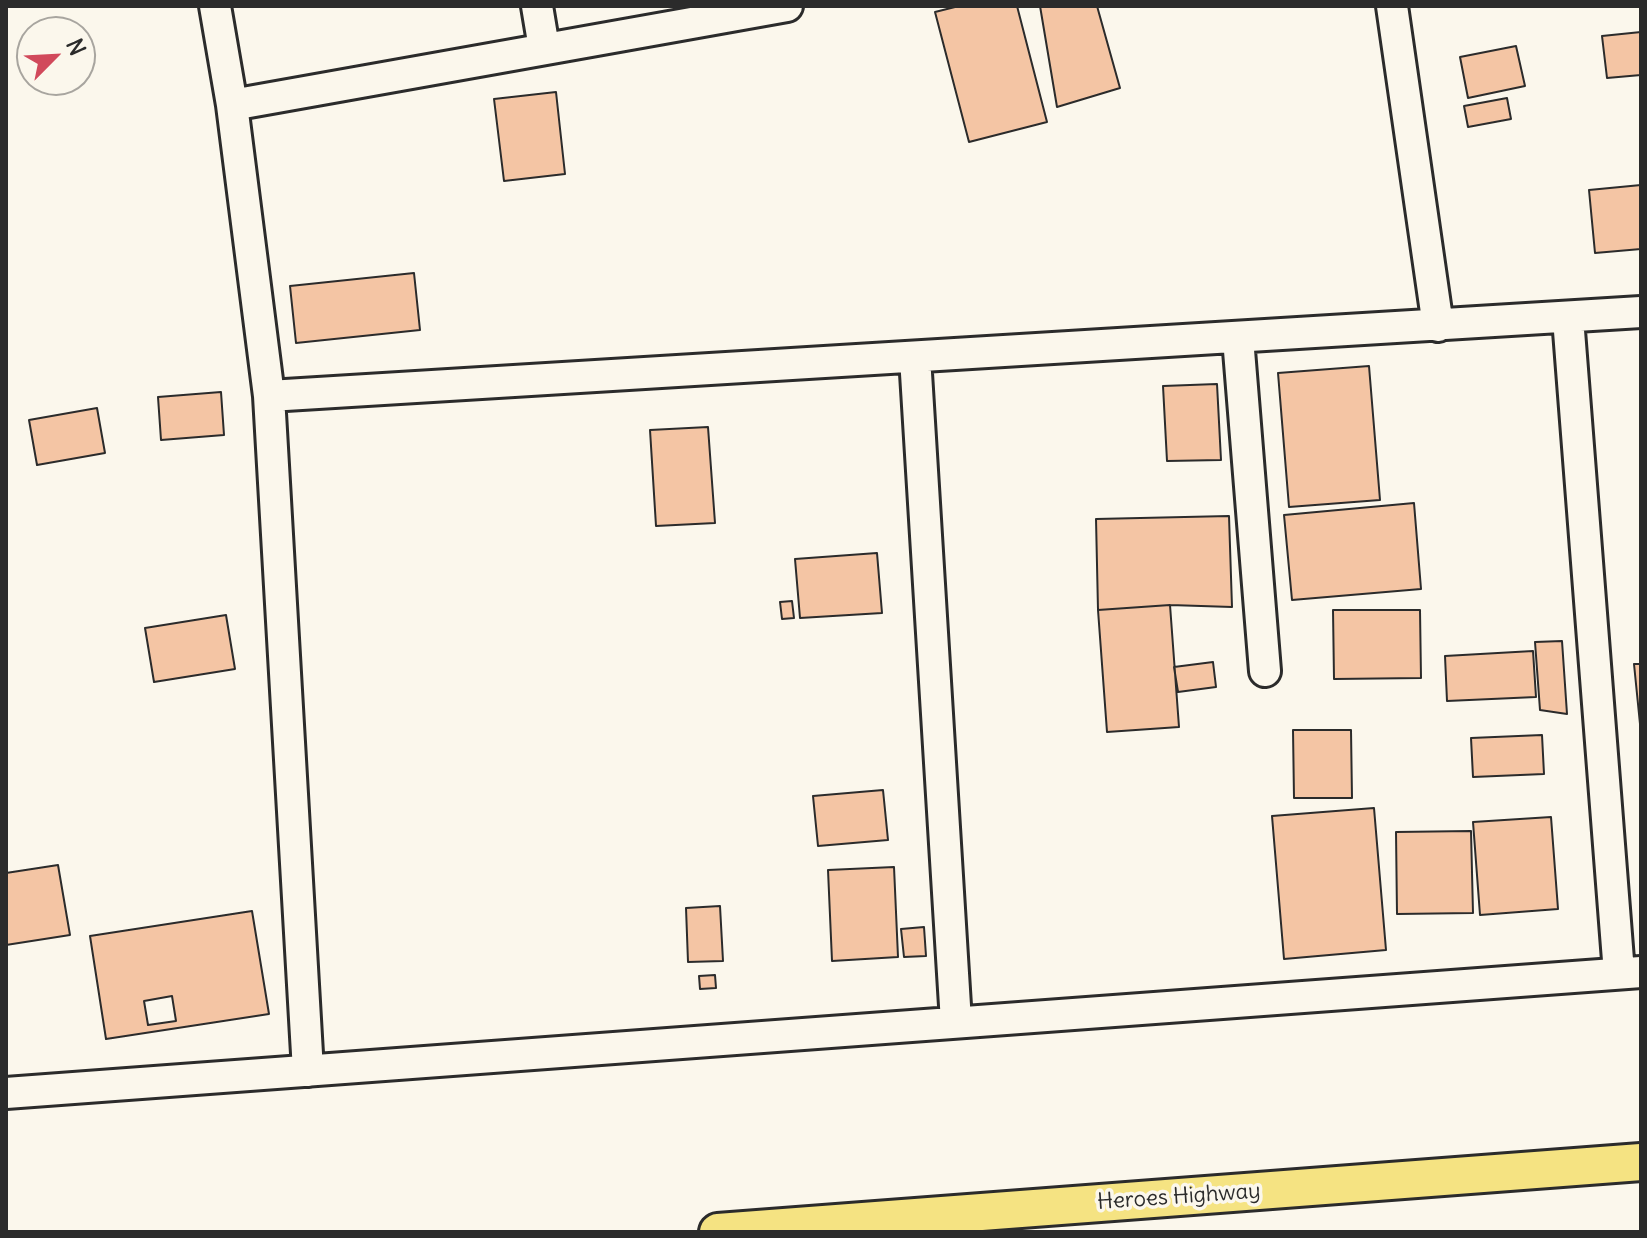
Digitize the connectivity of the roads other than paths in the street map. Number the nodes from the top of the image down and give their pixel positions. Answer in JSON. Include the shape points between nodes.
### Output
{"nodes":[{"id":1,"x":215,"y":6,"type":"edge"},
{"id":2,"x":537,"y":6,"type":"edge"},
{"id":3,"x":787,"y":6,"type":"edge"},
{"id":4,"x":1392,"y":6,"type":"edge"},
{"id":5,"x":544,"y":48,"type":"junction"},
{"id":6,"x":232,"y":105,"type":"junction"},
{"id":7,"x":1641,"y":312,"type":"edge"},
{"id":8,"x":1568,"y":318,"type":"junction"},
{"id":9,"x":1438,"y":326,"type":"junction"},
{"id":10,"x":1238,"y":338,"type":"junction"},
{"id":11,"x":915,"y":357,"type":"junction"},
{"id":12,"x":269,"y":396,"type":"junction"},
{"id":13,"x":1265,"y":671,"type":"dead end"},
{"id":14,"x":1630,"y":972,"type":"edge"},
{"id":15,"x":956,"y":1022,"type":"junction"},
{"id":16,"x":308,"y":1071,"type":"junction"},
{"id":17,"x":6,"y":1093,"type":"edge"},
{"id":18,"x":1641,"y":1162,"type":"edge"},
{"id":19,"x":718,"y":1232,"type":"edge"}],
"edges":[{"from":1,"to":6,"type":"street"},
{"from":2,"to":5,"type":"street"},
{"from":3,"to":5,"type":"street"},
{"from":4,"to":9,"type":"street"},
{"from":5,"to":6,"type":"street"},
{"from":6,"to":12,"type":"street"},
{"from":7,"to":8,"type":"street"},
{"from":8,"to":9,"type":"street"},
{"from":8,"to":14,"type":"street"},
{"from":9,"to":10,"type":"street"},
{"from":10,"to":11,"type":"street"},
{"from":10,"to":13,"type":"street"},
{"from":11,"to":12,"type":"street"},
{"from":11,"to":15,"type":"street"},
{"from":12,"to":16,"type":"street"},
{"from":14,"to":15,"type":"street"},
{"from":15,"to":16,"type":"street"},
{"from":16,"to":17,"type":"street"},
{"from":18,"to":19,"type":"main road","name":"Heroes Highway"}]}
